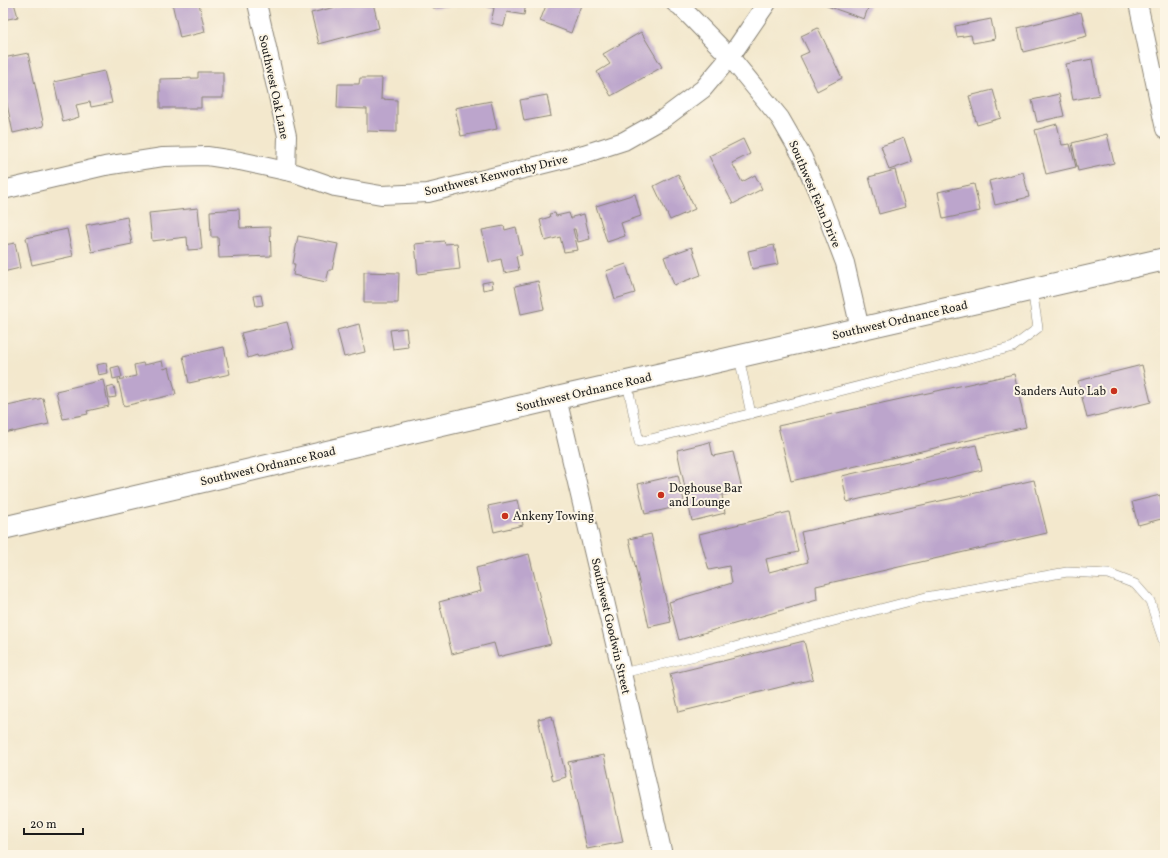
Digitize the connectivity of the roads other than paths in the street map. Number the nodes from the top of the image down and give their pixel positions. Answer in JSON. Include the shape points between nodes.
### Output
{"nodes":[{"id":1,"x":257,"y":3,"type":"edge"},
{"id":2,"x":675,"y":3,"type":"edge"},
{"id":3,"x":767,"y":3,"type":"edge"},
{"id":4,"x":1138,"y":3,"type":"edge"},
{"id":5,"x":730,"y":57,"type":"junction"},
{"id":6,"x":1165,"y":129,"type":"edge"},
{"id":7,"x":286,"y":171,"type":"junction"},
{"id":8,"x":3,"y":190,"type":"edge"},
{"id":9,"x":1165,"y":259,"type":"edge"},
{"id":10,"x":1032,"y":290,"type":"junction"},
{"id":11,"x":860,"y":329,"type":"junction"},
{"id":12,"x":739,"y":357,"type":"junction"},
{"id":13,"x":627,"y":382,"type":"junction"},
{"id":14,"x":557,"y":398,"type":"junction"},
{"id":15,"x":751,"y":414,"type":"junction"},
{"id":16,"x":3,"y":528,"type":"edge"},
{"id":17,"x":1165,"y":646,"type":"edge"},
{"id":18,"x":622,"y":672,"type":"junction"},
{"id":19,"x":663,"y":855,"type":"edge"}],
"edges":[{"from":1,"to":7,"type":"street","name":"Southwest Oak Lane","via":[[287,136]]},
{"from":2,"to":5,"type":"street","name":"Southwest Fehn Drive"},
{"from":3,"to":5,"type":"street","name":"Southwest Kenworthy Drive"},
{"from":4,"to":6,"type":"street"},
{"from":5,"to":7,"type":"street","name":"Southwest Kenworthy Drive","via":[[703,89],[663,119],[624,141],[584,154],[428,193],[381,195],[335,187]]},
{"from":5,"to":11,"type":"street","name":"Southwest Fehn Drive","via":[[780,118],[803,158],[845,263]]},
{"from":7,"to":8,"type":"street","name":"Southwest Kenworthy Drive","via":[[207,156],[163,158],[105,166]]},
{"from":9,"to":10,"type":"street","name":"Southwest Ordnance Road"},
{"from":10,"to":11,"type":"street","name":"Southwest Ordnance Road"},
{"from":10,"to":15,"type":"lane","via":[[1038,328],[1013,347]]},
{"from":11,"to":12,"type":"street","name":"Southwest Ordnance Road"},
{"from":12,"to":13,"type":"street","name":"Southwest Ordnance Road"},
{"from":12,"to":15,"type":"lane"},
{"from":13,"to":14,"type":"street","name":"Southwest Ordnance Road"},
{"from":13,"to":15,"type":"lane","via":[[639,442]]},
{"from":14,"to":16,"type":"street","name":"Southwest Ordnance Road"},
{"from":14,"to":18,"type":"street","name":"Southwest Goodwin Street"},
{"from":17,"to":18,"type":"lane","via":[[1150,601],[1135,584],[1109,574],[1067,572],[926,597],[734,647]]},
{"from":18,"to":19,"type":"street","name":"Southwest Goodwin Street"}]}
